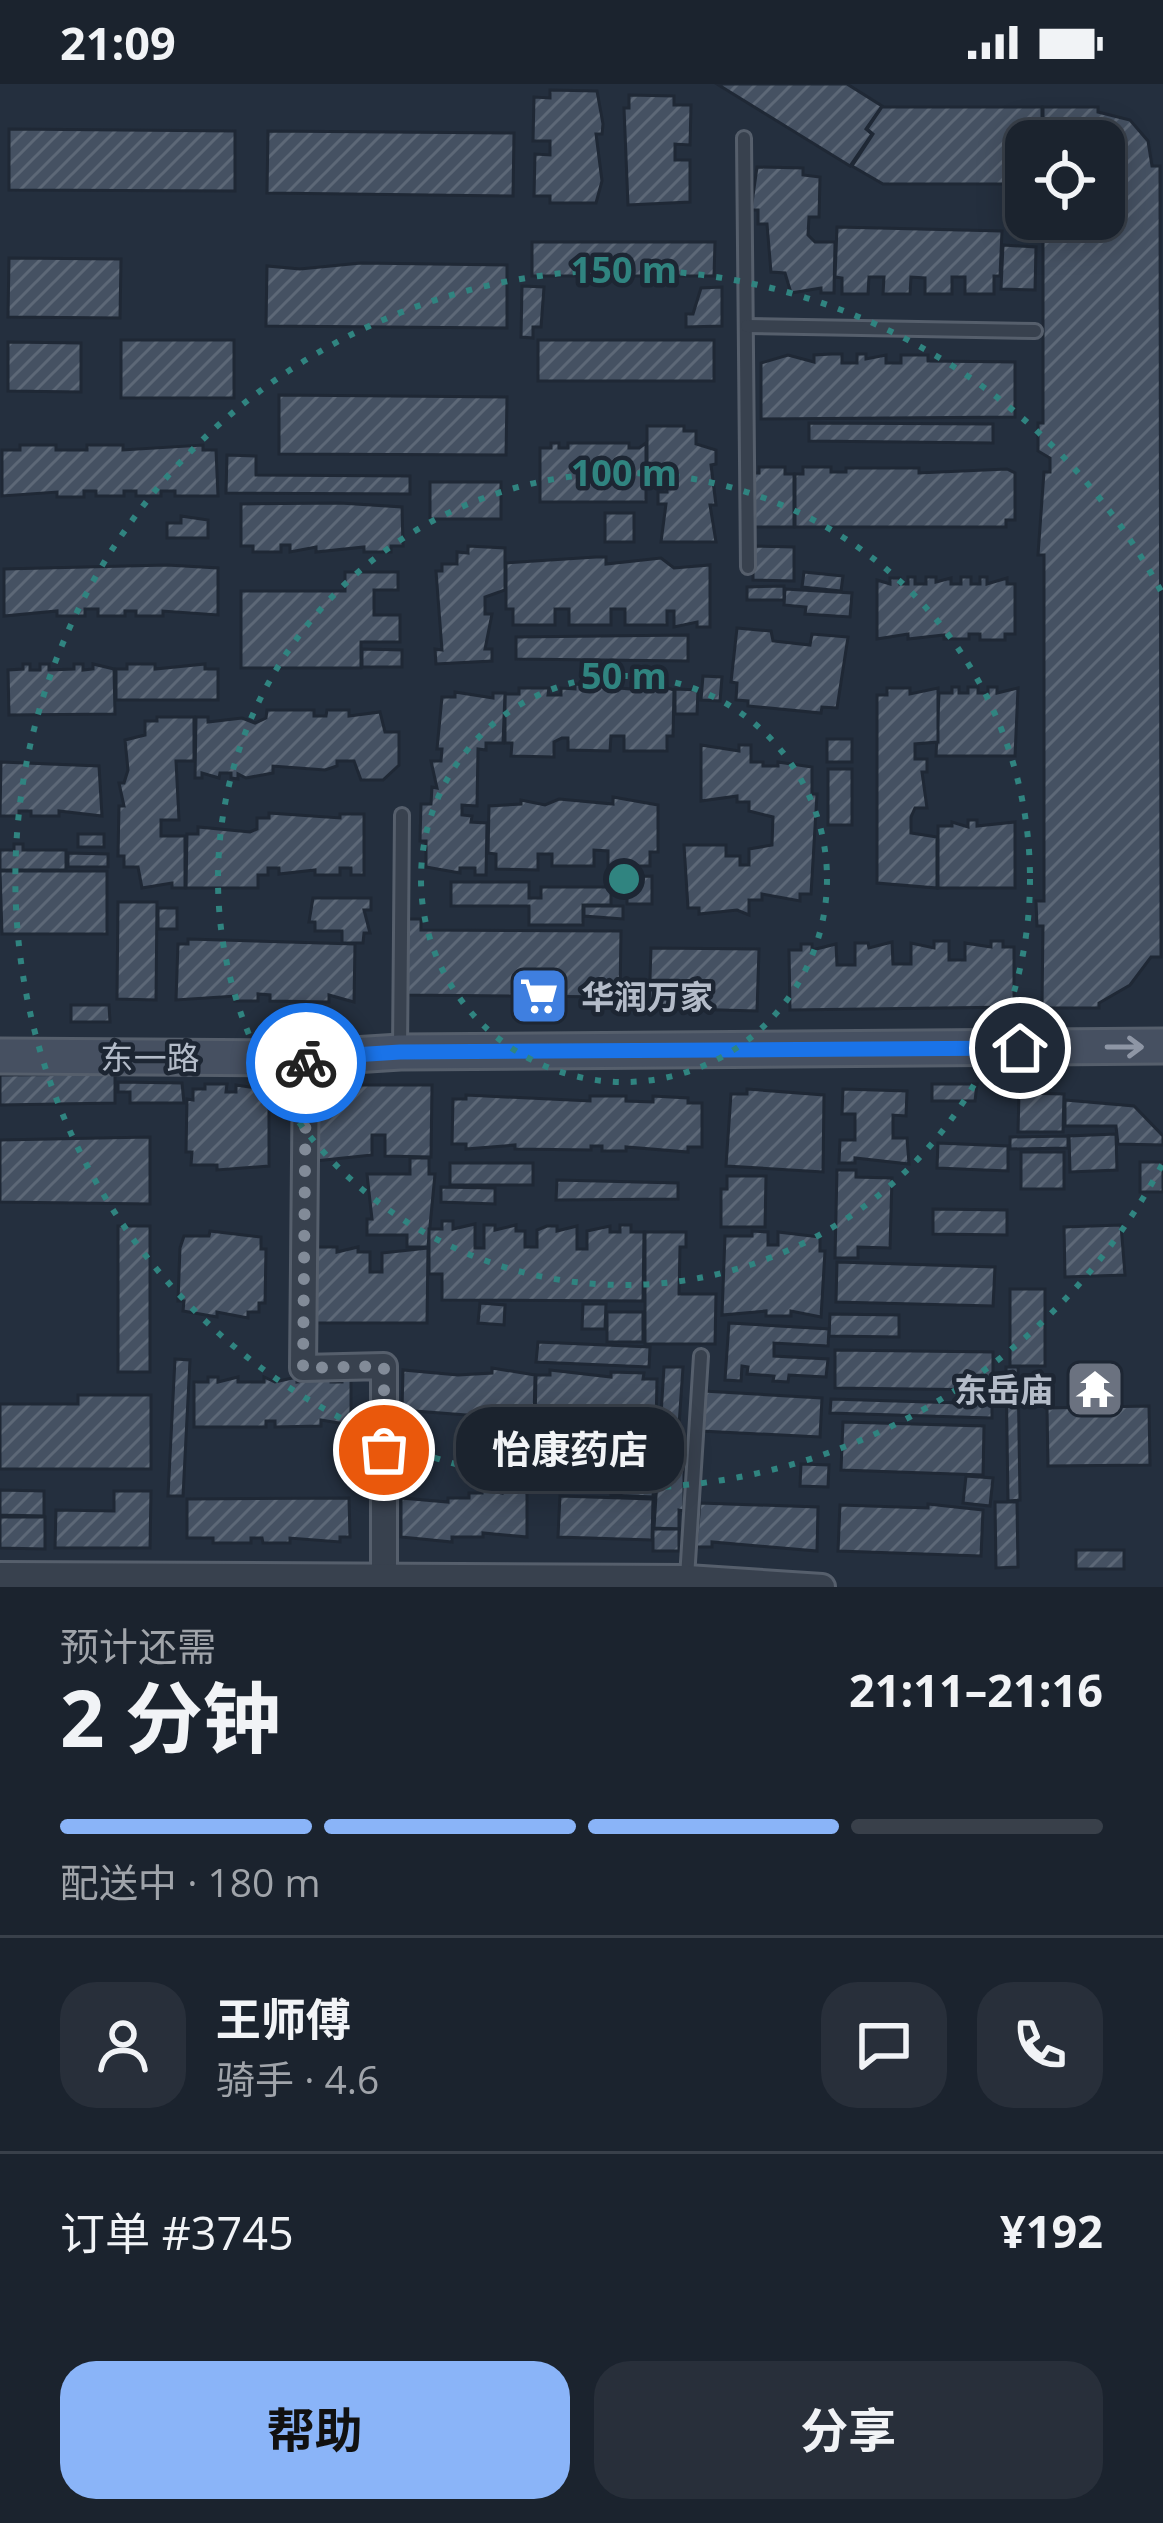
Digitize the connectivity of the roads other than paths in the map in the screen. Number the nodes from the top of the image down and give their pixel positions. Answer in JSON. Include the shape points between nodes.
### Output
{"nodes":[{"id":1,"x":744,"y":138,"type":"dead end"},
{"id":2,"x":747,"y":326,"type":"junction"},
{"id":3,"x":1035,"y":331,"type":"dead end"},
{"id":4,"x":748,"y":567,"type":"dead end"},
{"id":5,"x":402,"y":815,"type":"dead end"},
{"id":6,"x":1163,"y":1046,"type":"edge"},
{"id":7,"x":400,"y":1052,"type":"junction"},
{"id":8,"x":0,"y":1056,"type":"edge"},
{"id":9,"x":306,"y":1058,"type":"junction"},
{"id":10,"x":701,"y":1356,"type":"dead end"},
{"id":11,"x":384,"y":1574,"type":"junction"},
{"id":12,"x":0,"y":1575,"type":"edge"},
{"id":13,"x":687,"y":1578,"type":"junction"},
{"id":14,"x":427,"y":1581,"type":"edge"},
{"id":15,"x":555,"y":1581,"type":"edge"},
{"id":16,"x":822,"y":1587,"type":"edge"}],
"edges":[{"from":1,"to":2,"type":"lane"},
{"from":2,"to":3,"type":"lane"},
{"from":2,"to":4,"type":"lane"},
{"from":5,"to":7,"type":"lane"},
{"from":7,"to":6,"type":"street","name":"东一路","one_way":true},
{"from":7,"to":9,"type":"street","name":"东一路"},
{"from":8,"to":9,"type":"street","name":"东一路"},
{"from":9,"to":11,"type":"street","via":[[303,1368],[384,1366]]},
{"from":10,"to":13,"type":"lane"},
{"from":11,"to":12,"type":"street"},
{"from":11,"to":14,"type":"street"},
{"from":13,"to":15,"type":"street"},
{"from":13,"to":16,"type":"street"},
{"from":14,"to":15,"type":"street"}]}
